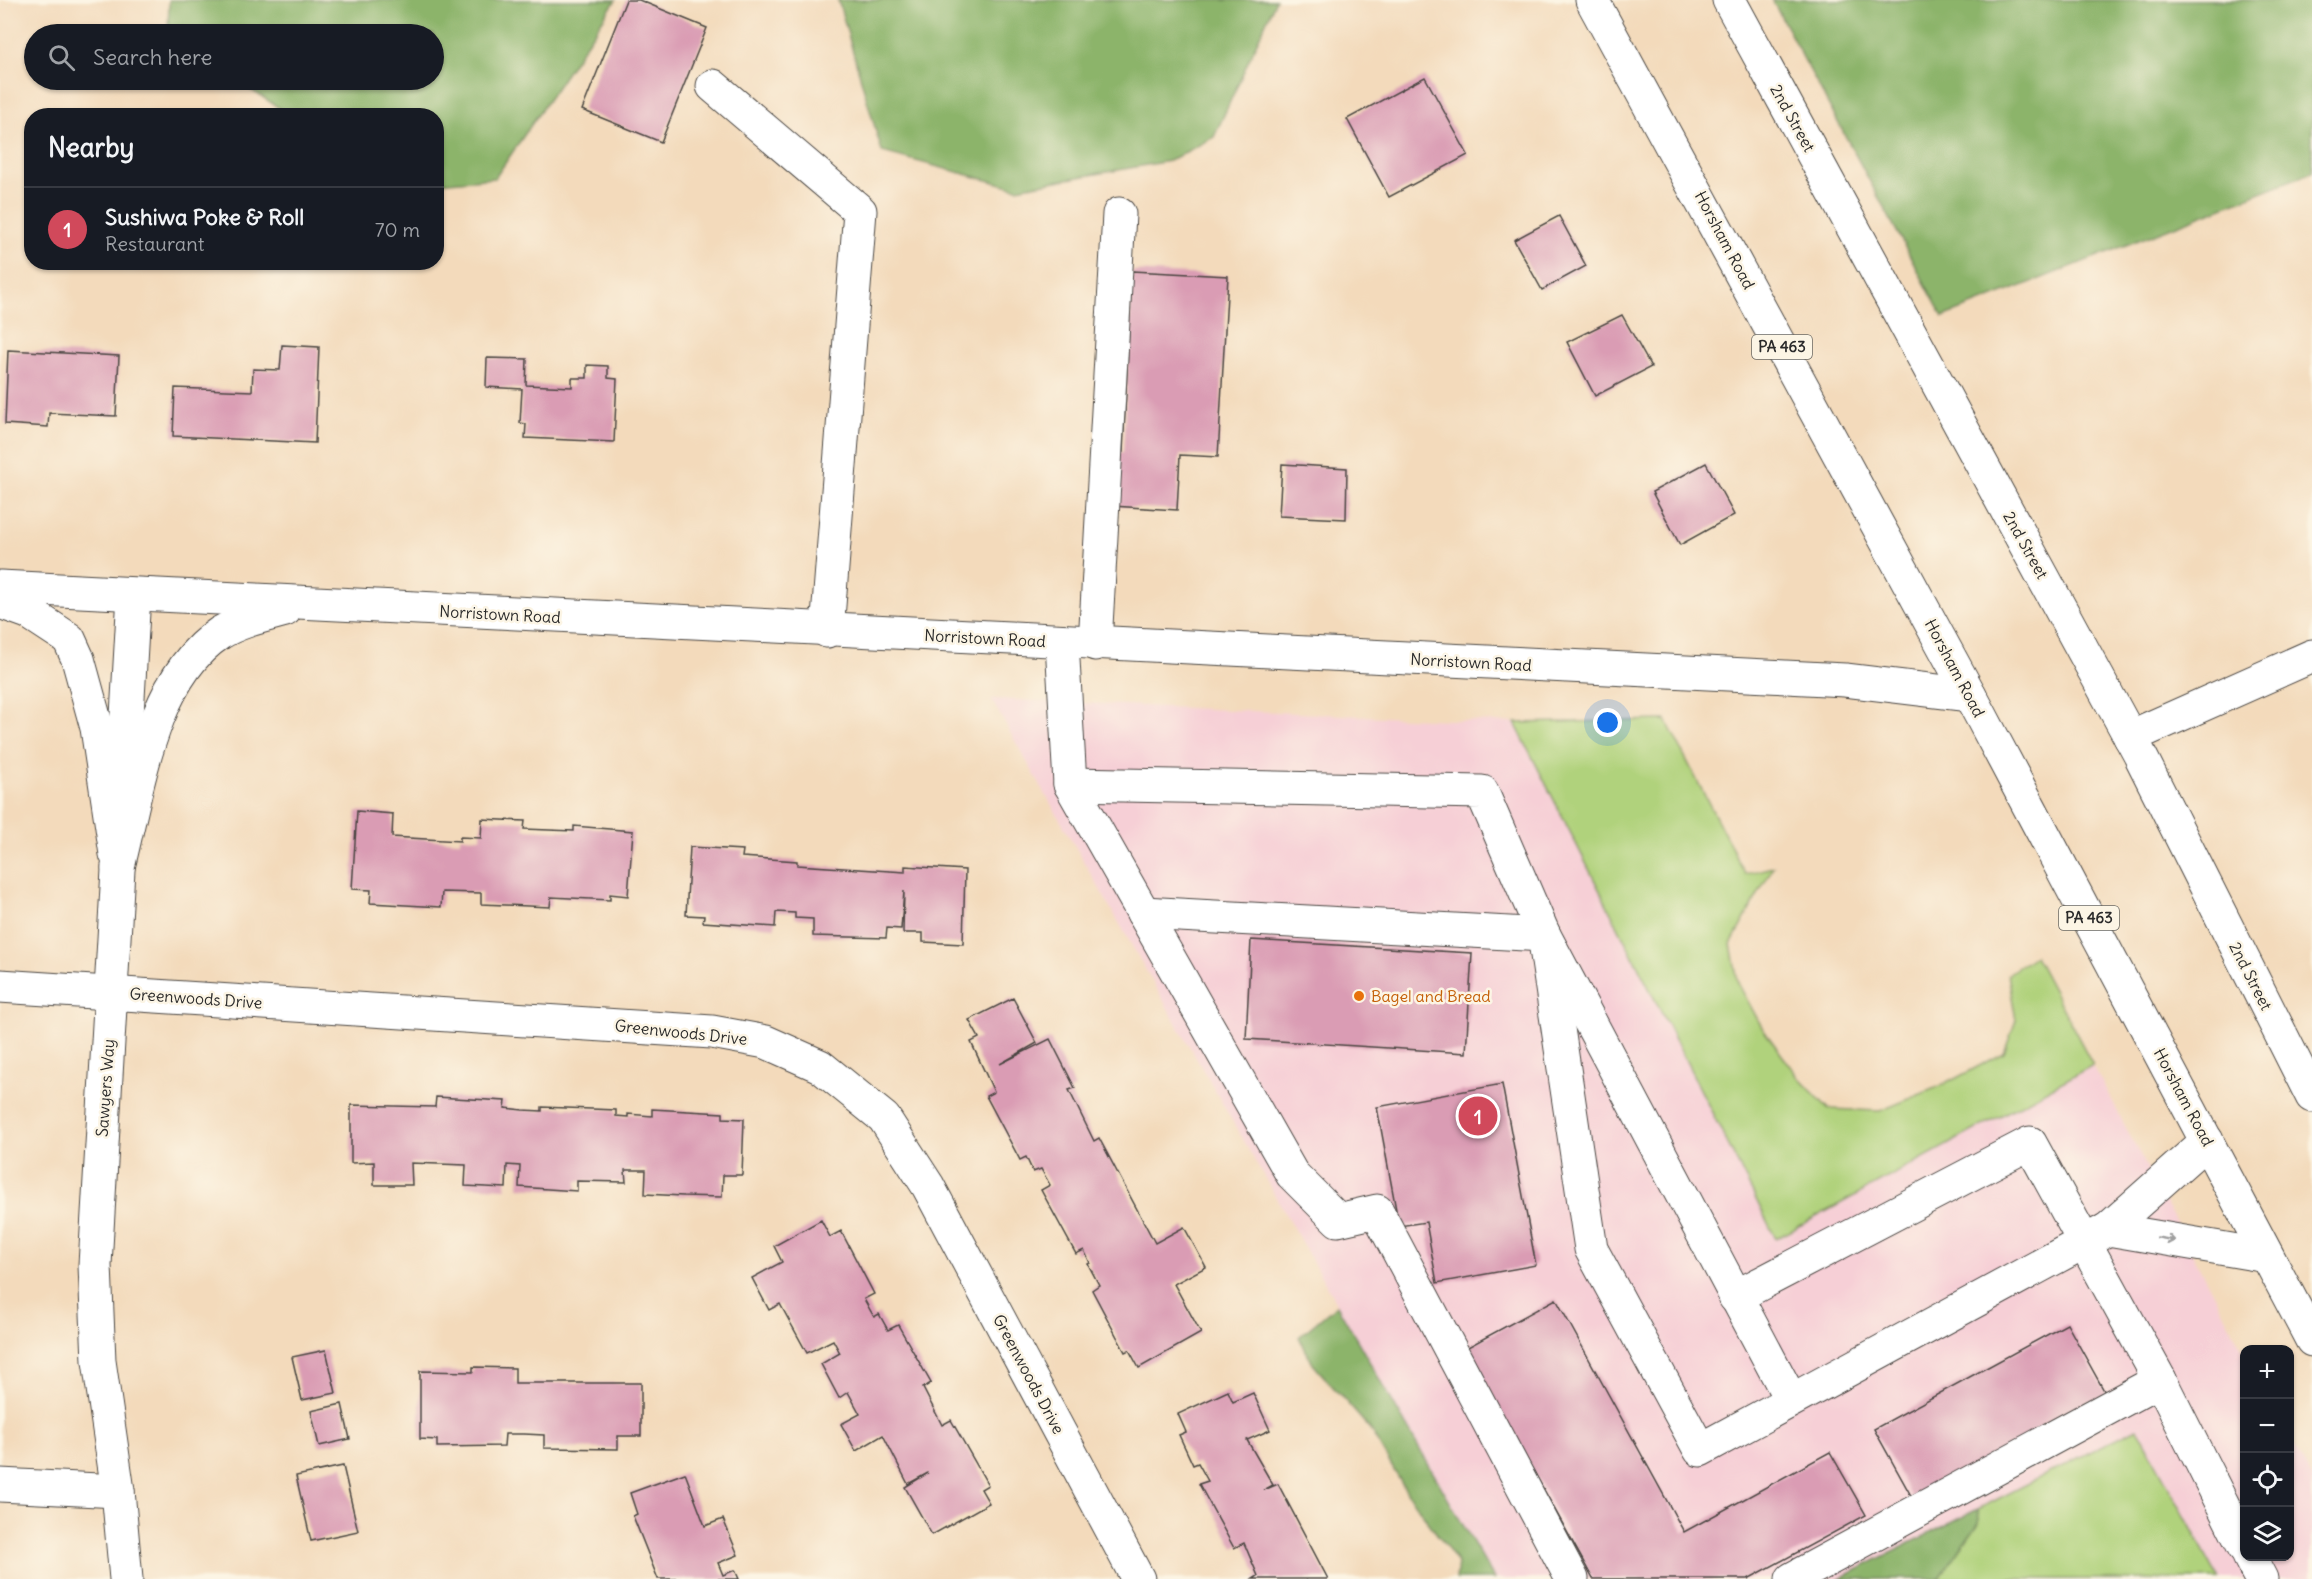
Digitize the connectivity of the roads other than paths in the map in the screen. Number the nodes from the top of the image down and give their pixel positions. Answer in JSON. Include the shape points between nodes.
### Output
{"nodes":[{"id":1,"x":1592,"y":0,"type":"edge"},
{"id":2,"x":1729,"y":0,"type":"edge"},
{"id":3,"x":713,"y":86,"type":"dead end"},
{"id":4,"x":1119,"y":214,"type":"dead end"},
{"id":5,"x":0,"y":587,"type":"edge"},
{"id":6,"x":134,"y":595,"type":"junction"},
{"id":7,"x":0,"y":602,"type":"edge"},
{"id":8,"x":313,"y":604,"type":"junction"},
{"id":9,"x":827,"y":630,"type":"junction"},
{"id":10,"x":1062,"y":642,"type":"junction"},
{"id":11,"x":1095,"y":644,"type":"junction"},
{"id":12,"x":2312,"y":656,"type":"edge"},
{"id":13,"x":1970,"y":695,"type":"junction"},
{"id":14,"x":2130,"y":737,"type":"junction"},
{"id":15,"x":1070,"y":784,"type":"junction"},
{"id":16,"x":118,"y":867,"type":"junction"},
{"id":17,"x":1143,"y":913,"type":"junction"},
{"id":18,"x":1544,"y":935,"type":"junction"},
{"id":19,"x":0,"y":986,"type":"edge"},
{"id":20,"x":112,"y":992,"type":"junction"},
{"id":21,"x":2312,"y":1096,"type":"edge"},
{"id":22,"x":2207,"y":1141,"type":"junction"},
{"id":23,"x":2097,"y":1235,"type":"junction"},
{"id":24,"x":2267,"y":1256,"type":"junction"},
{"id":25,"x":1735,"y":1297,"type":"junction"},
{"id":26,"x":2312,"y":1340,"type":"edge"},
{"id":27,"x":2160,"y":1380,"type":"junction"},
{"id":28,"x":1791,"y":1400,"type":"junction"},
{"id":29,"x":0,"y":1485,"type":"edge"},
{"id":30,"x":118,"y":1491,"type":"junction"},
{"id":31,"x":2240,"y":1539,"type":"edge"},
{"id":32,"x":2251,"y":1561,"type":"edge"},
{"id":33,"x":126,"y":1579,"type":"edge"},
{"id":34,"x":1138,"y":1579,"type":"edge"},
{"id":35,"x":1572,"y":1579,"type":"edge"},
{"id":36,"x":1792,"y":1579,"type":"edge"},
{"id":37,"x":2261,"y":1579,"type":"edge"}],
"edges":[{"from":1,"to":13,"type":"main road","name":"Horsham Road","number":"PA 463"},
{"from":2,"to":14,"type":"main road","name":"2nd Street"},
{"from":3,"to":9,"type":"main road","via":[[861,211]]},
{"from":4,"to":11,"type":"main road"},
{"from":5,"to":6,"type":"main road","name":"Norristown Road"},
{"from":6,"to":8,"type":"main road","name":"Norristown Road"},
{"from":6,"to":16,"type":"main road","name":"Sawyers Way"},
{"from":7,"to":16,"type":"main road","via":[[28,612],[69,639],[78,659],[97,728]]},
{"from":8,"to":9,"type":"main road","name":"Norristown Road"},
{"from":8,"to":16,"type":"main road","via":[[254,618],[221,633],[198,652],[156,722]]},
{"from":9,"to":10,"type":"main road","name":"Norristown Road"},
{"from":10,"to":11,"type":"main road","name":"Norristown Road"},
{"from":10,"to":15,"type":"main road"},
{"from":11,"to":13,"type":"main road","name":"Norristown Road","via":[[1845,680]]},
{"from":12,"to":14,"type":"main road"},
{"from":13,"to":22,"type":"main road","name":"Horsham Road","number":"PA 463"},
{"from":14,"to":21,"type":"main road","name":"2nd Street"},
{"from":15,"to":17,"type":"main road"},
{"from":15,"to":18,"type":"main road","via":[[1482,792]]},
{"from":16,"to":20,"type":"main road","name":"Sawyers Way"},
{"from":17,"to":18,"type":"main road"},
{"from":17,"to":35,"type":"main road","via":[[1292,1174],[1338,1220],[1377,1211]]},
{"from":18,"to":25,"type":"main road"},
{"from":18,"to":28,"type":"main road","via":[[1592,1250],[1700,1450]]},
{"from":19,"to":20,"type":"main road","name":"Greenwoods Drive"},
{"from":20,"to":30,"type":"main road","name":"Sawyers Way","via":[[94,1265],[99,1361]]},
{"from":20,"to":34,"type":"main road","name":"Greenwoods Drive","via":[[712,1032],[766,1042],[820,1066],[884,1118],[928,1186]]},
{"from":22,"to":23,"type":"main road"},
{"from":22,"to":24,"type":"main road","name":"Horsham Road","number":"PA 463"},
{"from":23,"to":24,"type":"main road","one_way":true},
{"from":23,"to":25,"type":"main road","via":[[2030,1143]]},
{"from":23,"to":27,"type":"main road"},
{"from":23,"to":28,"type":"main road"},
{"from":24,"to":26,"type":"main road","name":"Horsham Road","number":"PA 463"},
{"from":25,"to":28,"type":"main road"},
{"from":27,"to":31,"type":"main road"},
{"from":27,"to":36,"type":"main road"},
{"from":29,"to":30,"type":"main road"},
{"from":30,"to":33,"type":"main road","name":"Sawyers Way"},
{"from":32,"to":37,"type":"main road"}]}
